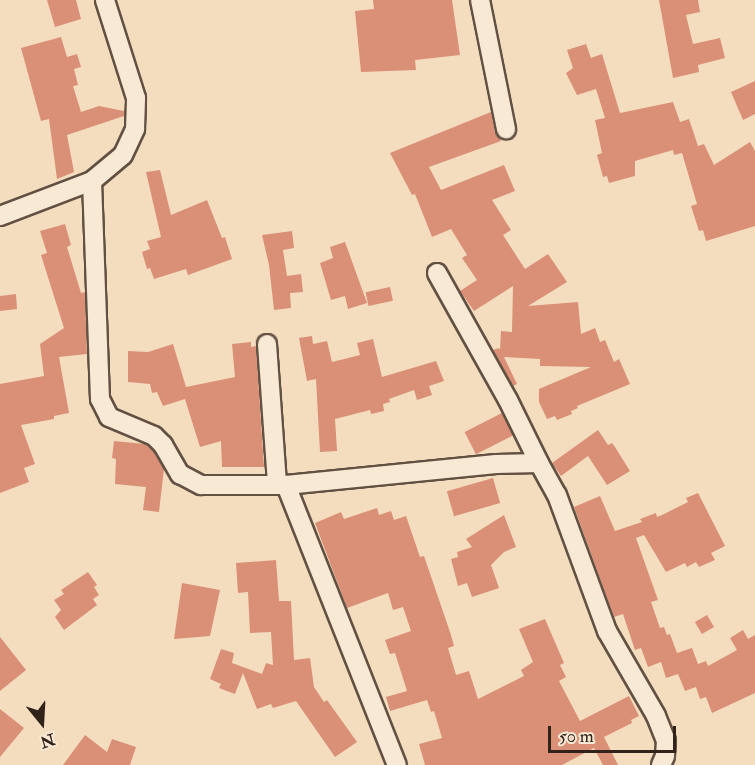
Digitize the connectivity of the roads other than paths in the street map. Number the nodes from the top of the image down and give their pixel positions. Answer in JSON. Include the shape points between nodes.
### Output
{"nodes":[{"id":1,"x":105,"y":0,"type":"edge"},
{"id":2,"x":480,"y":0,"type":"edge"},
{"id":3,"x":506,"y":129,"type":"dead end"},
{"id":4,"x":92,"y":181,"type":"junction"},
{"id":5,"x":0,"y":216,"type":"edge"},
{"id":6,"x":437,"y":273,"type":"dead end"},
{"id":7,"x":267,"y":344,"type":"dead end"},
{"id":8,"x":539,"y":463,"type":"junction"},
{"id":9,"x":281,"y":485,"type":"junction"},
{"id":10,"x":397,"y":765,"type":"edge"},
{"id":11,"x":661,"y":765,"type":"edge"}],
"edges":[{"from":1,"to":4,"type":"street","via":[[136,98],[135,129],[123,155]]},
{"from":2,"to":3,"type":"street"},
{"from":4,"to":5,"type":"street"},
{"from":4,"to":9,"type":"street","via":[[103,410],[120,424],[154,436],[184,479],[201,485]]},
{"from":6,"to":8,"type":"street"},
{"from":7,"to":9,"type":"street"},
{"from":8,"to":9,"type":"street"},
{"from":8,"to":11,"type":"street","via":[[557,495],[607,631],[656,716],[666,741]]},
{"from":9,"to":10,"type":"street"}]}
